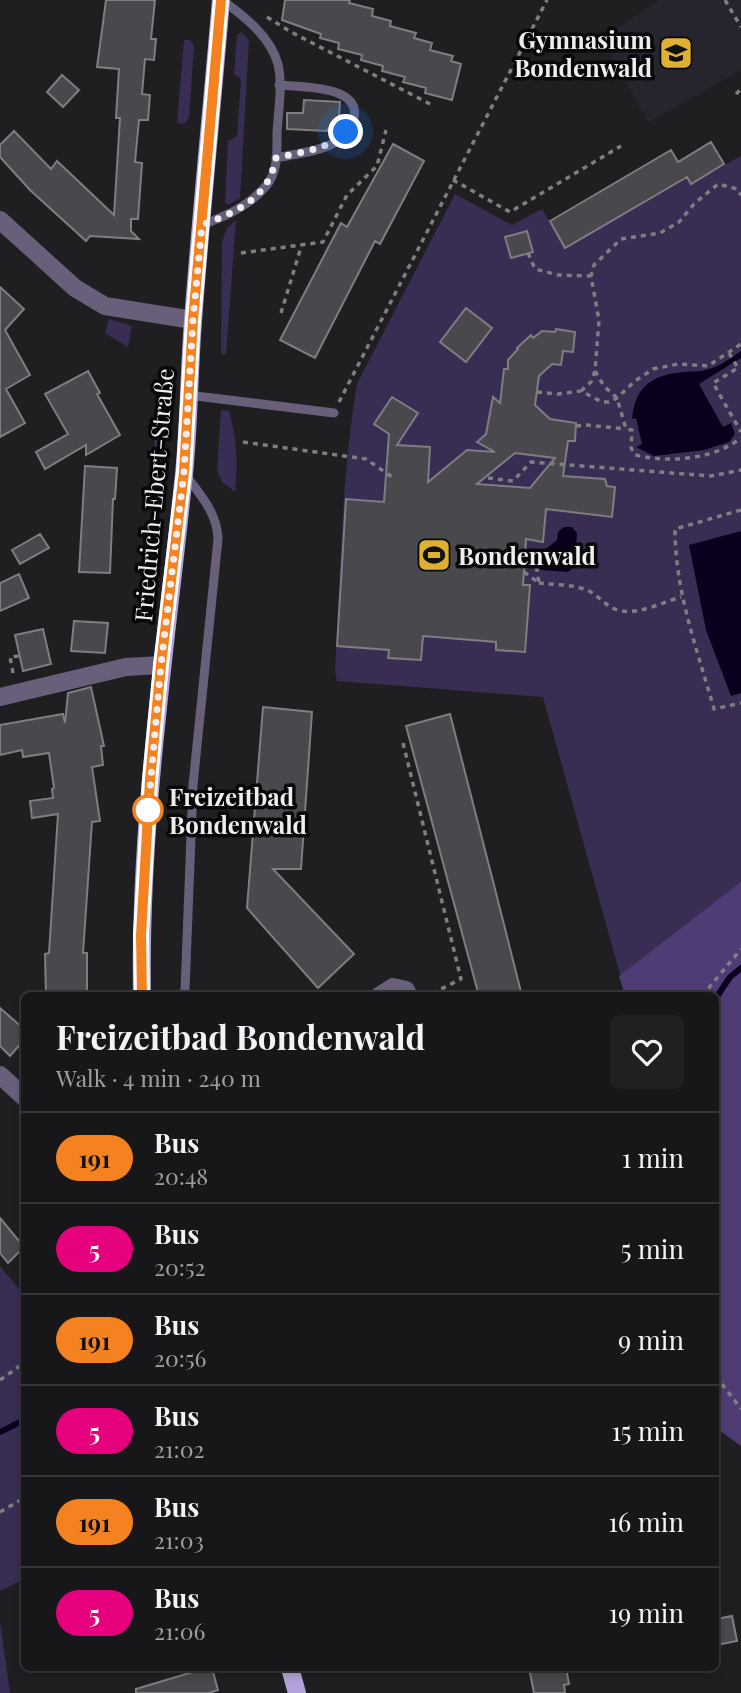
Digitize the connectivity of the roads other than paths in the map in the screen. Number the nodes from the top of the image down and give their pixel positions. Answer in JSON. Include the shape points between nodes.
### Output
{"nodes":[{"id":1,"x":221,"y":0,"type":"edge"},
{"id":2,"x":279,"y":85,"type":"junction"},
{"id":3,"x":276,"y":158,"type":"junction"},
{"id":4,"x":0,"y":220,"type":"edge"},
{"id":5,"x":202,"y":225,"type":"junction"},
{"id":6,"x":193,"y":320,"type":"junction"},
{"id":7,"x":188,"y":396,"type":"junction"},
{"id":8,"x":334,"y":413,"type":"road end"},
{"id":9,"x":184,"y":472,"type":"junction"},
{"id":10,"x":161,"y":665,"type":"junction"},
{"id":11,"x":0,"y":697,"type":"edge"},
{"id":12,"x":142,"y":992,"type":"edge"},
{"id":13,"x":184,"y":992,"type":"edge"},
{"id":14,"x":385,"y":992,"type":"edge"},
{"id":15,"x":407,"y":992,"type":"edge"},
{"id":16,"x":0,"y":1075,"type":"edge"},
{"id":17,"x":21,"y":1094,"type":"edge"},
{"id":18,"x":291,"y":1671,"type":"edge"},
{"id":19,"x":297,"y":1693,"type":"edge"}],
"edges":[{"from":1,"to":2,"type":"lane","via":[[242,14],[268,45],[277,63]]},
{"from":1,"to":5,"type":"main road","name":"Friedrich-Ebert-Straße"},
{"from":2,"to":3,"type":"lane"},
{"from":2,"to":3,"type":"lane","via":[[334,91],[354,106],[354,119],[336,142]]},
{"from":3,"to":5,"type":"lane","via":[[273,174],[258,194],[234,212]]},
{"from":4,"to":6,"type":"street","via":[[88,297],[105,306]]},
{"from":5,"to":6,"type":"main road","name":"Friedrich-Ebert-Straße"},
{"from":6,"to":7,"type":"main road","name":"Friedrich-Ebert-Straße"},
{"from":7,"to":8,"type":"lane"},
{"from":7,"to":9,"type":"main road","name":"Friedrich-Ebert-Straße"},
{"from":9,"to":10,"type":"main road","name":"Friedrich-Ebert-Straße"},
{"from":9,"to":13,"type":"lane","via":[[213,512],[218,539],[193,785]]},
{"from":10,"to":11,"type":"street","via":[[126,667]]},
{"from":10,"to":12,"type":"main road","name":"Friedrich-Ebert-Straße","via":[[141,935]]},
{"from":14,"to":15,"type":"street","via":[[393,987]]},
{"from":16,"to":17,"type":"street"},
{"from":18,"to":19,"type":"main road"}]}
